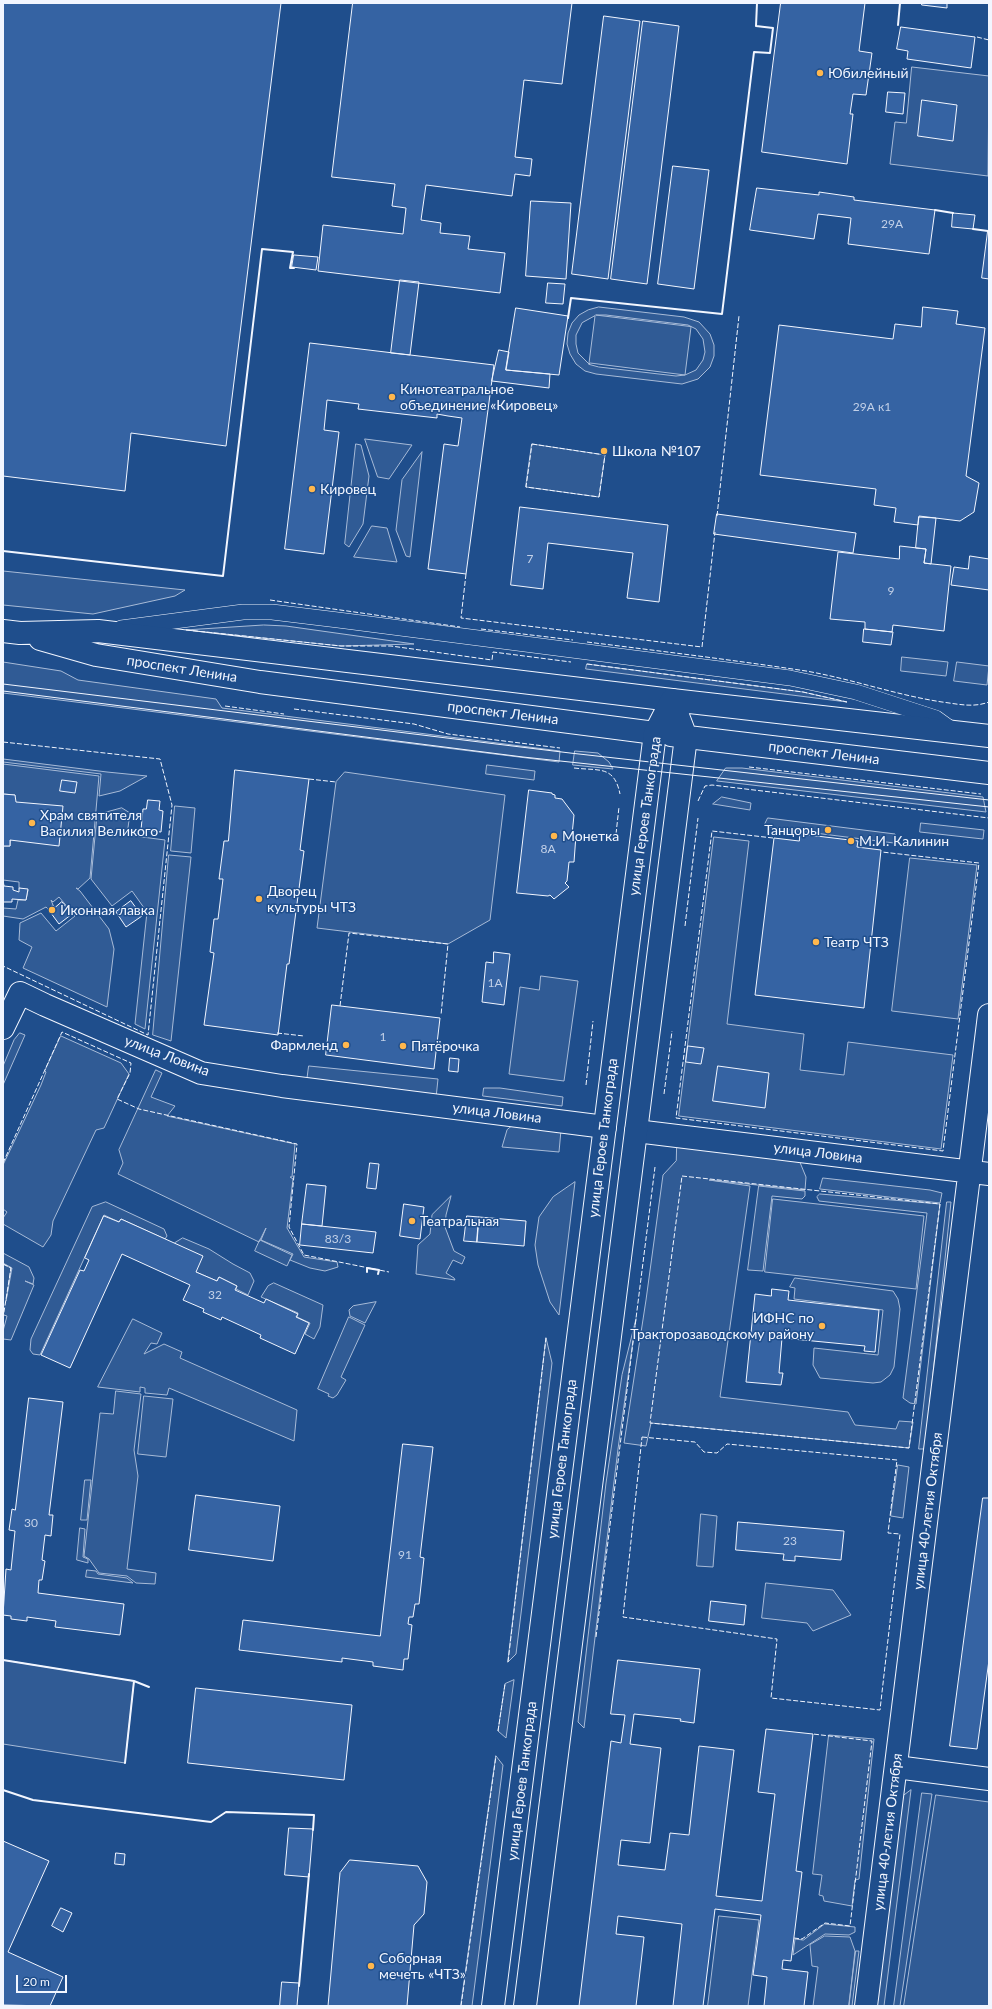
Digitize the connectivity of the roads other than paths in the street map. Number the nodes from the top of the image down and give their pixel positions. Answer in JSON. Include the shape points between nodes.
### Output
{"nodes":[{"id":1,"x":98,"y":631,"type":"junction"},
{"id":2,"x":12,"y":632,"type":"edge"},
{"id":3,"x":672,"y":700,"type":"junction"},
{"id":4,"x":955,"y":732,"type":"junction"},
{"id":5,"x":655,"y":733,"type":"junction"},
{"id":6,"x":989,"y":736,"type":"edge"},
{"id":7,"x":686,"y":737,"type":"junction"},
{"id":8,"x":989,"y":773,"type":"edge"},
{"id":9,"x":989,"y":1015,"type":"edge"},
{"id":10,"x":3,"y":1028,"type":"edge"},
{"id":11,"x":605,"y":1127,"type":"junction"},
{"id":12,"x":636,"y":1132,"type":"junction"},
{"id":13,"x":979,"y":1173,"type":"edge"},
{"id":14,"x":896,"y":1767,"type":"junction"},
{"id":15,"x":989,"y":1778,"type":"edge"},
{"id":16,"x":493,"y":2006,"type":"edge"},
{"id":17,"x":525,"y":2006,"type":"edge"},
{"id":18,"x":866,"y":2006,"type":"edge"}],
"edges":[{"from":1,"to":2,"type":"main road","name":"проспект Ленина"},
{"from":1,"to":3,"type":"main road","name":"проспект Ленина"},
{"from":1,"to":4,"type":"street","via":[[243,612],[272,612],[790,678],[856,692],[936,718]]},
{"from":2,"to":5,"type":"main road","name":"проспект Ленина","via":[[96,655],[260,682]]},
{"from":3,"to":4,"type":"main road","name":"проспект Ленина"},
{"from":3,"to":5,"type":"main road","name":"улица Героев Танкограда"},
{"from":3,"to":7,"type":"main road","name":"улица Героев Танкограда"},
{"from":4,"to":6,"type":"main road","name":"проспект Ленина"},
{"from":5,"to":7,"type":"main road","name":"проспект Ленина"},
{"from":5,"to":11,"type":"main road","name":"улица Героев Танкограда"},
{"from":7,"to":8,"type":"main road","name":"проспект Ленина"},
{"from":7,"to":12,"type":"main road","name":"улица Героев Танкограда"},
{"from":9,"to":13,"type":"main road","name":"улица 40-летия Октября"},
{"from":10,"to":11,"type":"main road","name":"улица Ловина","via":[[20,993],[58,1012],[201,1073],[282,1086]]},
{"from":11,"to":12,"type":"main road","name":"улица Ловина"},
{"from":11,"to":16,"type":"main road","name":"улица Героев Танкограда"},
{"from":12,"to":13,"type":"main road","name":"улица Ловина"},
{"from":12,"to":17,"type":"main road","name":"улица Героев Танкограда"},
{"from":13,"to":14,"type":"main road","name":"улица 40-летия Октября"},
{"from":14,"to":15,"type":"main road"},
{"from":14,"to":18,"type":"main road","name":"улица 40-летия Октября"}]}
